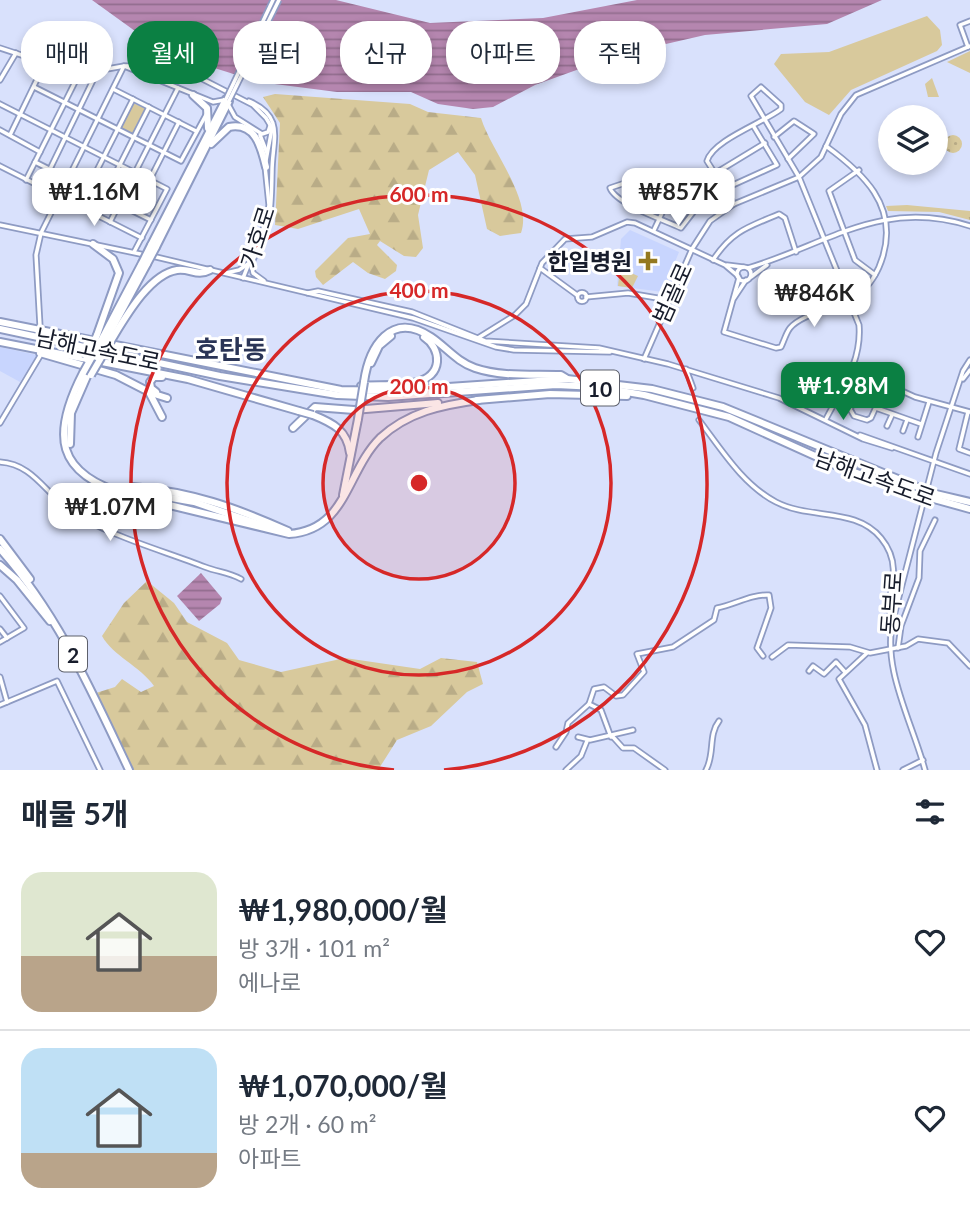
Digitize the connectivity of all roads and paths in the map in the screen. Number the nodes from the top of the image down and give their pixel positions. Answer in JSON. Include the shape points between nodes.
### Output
{"nodes":[{"id":1,"x":273,"y":0,"type":"edge"},
{"id":2,"x":279,"y":0,"type":"edge"},
{"id":3,"x":970,"y":21,"type":"edge"},
{"id":4,"x":969,"y":47,"type":"edge"},
{"id":5,"x":0,"y":48,"type":"edge"},
{"id":6,"x":16,"y":53,"type":"junction"},
{"id":7,"x":21,"y":55,"type":"edge"},
{"id":8,"x":124,"y":66,"type":"junction"},
{"id":9,"x":127,"y":66,"type":"edge"},
{"id":10,"x":113,"y":68,"type":"edge"},
{"id":11,"x":0,"y":80,"type":"edge"},
{"id":12,"x":36,"y":84,"type":"edge"},
{"id":13,"x":74,"y":84,"type":"edge"},
{"id":14,"x":92,"y":84,"type":"edge"},
{"id":15,"x":213,"y":84,"type":"edge"},
{"id":16,"x":171,"y":85,"type":"joint"},
{"id":17,"x":34,"y":87,"type":"junction"},
{"id":18,"x":178,"y":88,"type":"junction"},
{"id":19,"x":113,"y":89,"type":"junction"},
{"id":20,"x":193,"y":95,"type":"junction"},
{"id":21,"x":240,"y":98,"type":"junction"},
{"id":22,"x":133,"y":99,"type":"junction"},
{"id":23,"x":228,"y":100,"type":"junction"},
{"id":24,"x":65,"y":102,"type":"junction"},
{"id":25,"x":0,"y":104,"type":"edge"},
{"id":26,"x":149,"y":107,"type":"junction"},
{"id":27,"x":80,"y":110,"type":"junction"},
{"id":28,"x":208,"y":111,"type":"junction"},
{"id":29,"x":20,"y":114,"type":"junction"},
{"id":30,"x":164,"y":115,"type":"junction"},
{"id":31,"x":266,"y":118,"type":"junction"},
{"id":32,"x":97,"y":119,"type":"junction"},
{"id":33,"x":765,"y":121,"type":"junction"},
{"id":34,"x":179,"y":122,"type":"junction"},
{"id":35,"x":754,"y":127,"type":"junction"},
{"id":36,"x":118,"y":129,"type":"junction"},
{"id":37,"x":0,"y":130,"type":"edge"},
{"id":38,"x":51,"y":130,"type":"junction"},
{"id":39,"x":196,"y":131,"type":"junction"},
{"id":40,"x":258,"y":132,"type":"junction"},
{"id":41,"x":10,"y":135,"type":"junction"},
{"id":42,"x":774,"y":136,"type":"junction"},
{"id":43,"x":133,"y":137,"type":"junction"},
{"id":44,"x":66,"y":138,"type":"junction"},
{"id":45,"x":765,"y":143,"type":"junction"},
{"id":46,"x":149,"y":145,"type":"junction"},
{"id":47,"x":826,"y":146,"type":"junction"},
{"id":48,"x":83,"y":147,"type":"junction"},
{"id":49,"x":40,"y":152,"type":"junction"},
{"id":50,"x":163,"y":152,"type":"junction"},
{"id":51,"x":104,"y":157,"type":"junction"},
{"id":52,"x":267,"y":158,"type":"junction"},
{"id":53,"x":197,"y":159,"type":"junction"},
{"id":54,"x":788,"y":159,"type":"junction"},
{"id":55,"x":35,"y":162,"type":"junction"},
{"id":56,"x":119,"y":165,"type":"junction"},
{"id":57,"x":0,"y":166,"type":"edge"},
{"id":58,"x":266,"y":167,"type":"junction"},
{"id":59,"x":50,"y":169,"type":"junction"},
{"id":60,"x":859,"y":170,"type":"junction"},
{"id":61,"x":135,"y":173,"type":"junction"},
{"id":62,"x":714,"y":174,"type":"junction"},
{"id":63,"x":67,"y":177,"type":"junction"},
{"id":64,"x":799,"y":177,"type":"junction"},
{"id":65,"x":26,"y":180,"type":"junction"},
{"id":66,"x":149,"y":180,"type":"junction"},
{"id":67,"x":272,"y":186,"type":"junction"},
{"id":68,"x":88,"y":188,"type":"junction"},
{"id":69,"x":724,"y":189,"type":"junction"},
{"id":70,"x":58,"y":195,"type":"junction"},
{"id":71,"x":104,"y":196,"type":"junction"},
{"id":72,"x":119,"y":204,"type":"junction"},
{"id":73,"x":734,"y":204,"type":"junction"},
{"id":74,"x":640,"y":209,"type":"junction"},
{"id":75,"x":134,"y":212,"type":"junction"},
{"id":76,"x":660,"y":218,"type":"junction"},
{"id":77,"x":885,"y":218,"type":"junction"},
{"id":78,"x":151,"y":220,"type":"junction"},
{"id":79,"x":110,"y":222,"type":"junction"},
{"id":80,"x":0,"y":225,"type":"edge"},
{"id":81,"x":970,"y":226,"type":"edge"},
{"id":82,"x":654,"y":230,"type":"junction"},
{"id":83,"x":845,"y":232,"type":"junction"},
{"id":84,"x":41,"y":233,"type":"junction"},
{"id":85,"x":142,"y":238,"type":"junction"},
{"id":86,"x":824,"y":240,"type":"junction"},
{"id":87,"x":93,"y":244,"type":"junction"},
{"id":88,"x":692,"y":249,"type":"junction"},
{"id":89,"x":134,"y":252,"type":"junction"},
{"id":90,"x":796,"y":252,"type":"junction"},
{"id":91,"x":713,"y":260,"type":"junction"},
{"id":92,"x":250,"y":262,"type":"junction"},
{"id":93,"x":768,"y":263,"type":"junction"},
{"id":94,"x":724,"y":265,"type":"junction"},
{"id":95,"x":540,"y":268,"type":"junction"},
{"id":96,"x":746,"y":268,"type":"junction"},
{"id":97,"x":210,"y":270,"type":"junction"},
{"id":98,"x":223,"y":273,"type":"junction"},
{"id":99,"x":875,"y":275,"type":"junction"},
{"id":100,"x":738,"y":277,"type":"junction"},
{"id":101,"x":243,"y":278,"type":"junction"},
{"id":102,"x":748,"y":279,"type":"junction"},
{"id":103,"x":269,"y":284,"type":"junction"},
{"id":104,"x":849,"y":299,"type":"junction"},
{"id":105,"x":669,"y":300,"type":"junction"},
{"id":106,"x":733,"y":300,"type":"junction"},
{"id":107,"x":0,"y":322,"type":"edge"},
{"id":108,"x":40,"y":326,"type":"dead end"},
{"id":109,"x":0,"y":329,"type":"edge"},
{"id":110,"x":491,"y":330,"type":"junction"},
{"id":111,"x":105,"y":337,"type":"junction"},
{"id":112,"x":475,"y":339,"type":"junction"},
{"id":113,"x":2,"y":343,"type":"edge"},
{"id":114,"x":497,"y":343,"type":"junction"},
{"id":115,"x":610,"y":352,"type":"junction"},
{"id":116,"x":40,"y":356,"type":"dead end"},
{"id":117,"x":644,"y":359,"type":"junction"},
{"id":118,"x":970,"y":360,"type":"edge"},
{"id":119,"x":852,"y":368,"type":"junction"},
{"id":120,"x":686,"y":369,"type":"junction"},
{"id":121,"x":970,"y":370,"type":"edge"},
{"id":122,"x":867,"y":377,"type":"junction"},
{"id":123,"x":567,"y":379,"type":"junction"},
{"id":124,"x":961,"y":380,"type":"junction"},
{"id":125,"x":365,"y":382,"type":"junction"},
{"id":126,"x":204,"y":383,"type":"junction"},
{"id":127,"x":886,"y":385,"type":"junction"},
{"id":128,"x":693,"y":388,"type":"dead end"},
{"id":129,"x":78,"y":389,"type":"junction"},
{"id":130,"x":146,"y":390,"type":"junction"},
{"id":131,"x":341,"y":390,"type":"junction"},
{"id":132,"x":153,"y":394,"type":"junction"},
{"id":133,"x":479,"y":400,"type":"junction"},
{"id":134,"x":674,"y":401,"type":"junction"},
{"id":135,"x":929,"y":402,"type":"junction"},
{"id":136,"x":876,"y":408,"type":"junction"},
{"id":137,"x":951,"y":408,"type":"junction"},
{"id":138,"x":969,"y":412,"type":"edge"},
{"id":139,"x":892,"y":415,"type":"junction"},
{"id":140,"x":360,"y":419,"type":"junction"},
{"id":141,"x":826,"y":419,"type":"junction"},
{"id":142,"x":699,"y":420,"type":"dead end"},
{"id":143,"x":907,"y":420,"type":"junction"},
{"id":144,"x":0,"y":423,"type":"edge"},
{"id":145,"x":921,"y":425,"type":"junction"},
{"id":146,"x":887,"y":426,"type":"dead end"},
{"id":147,"x":293,"y":428,"type":"dead end"},
{"id":148,"x":903,"y":431,"type":"dead end"},
{"id":149,"x":964,"y":431,"type":"junction"},
{"id":150,"x":970,"y":432,"type":"edge"},
{"id":151,"x":918,"y":437,"type":"dead end"},
{"id":152,"x":970,"y":453,"type":"edge"},
{"id":153,"x":0,"y":462,"type":"edge"},
{"id":154,"x":934,"y":464,"type":"junction"},
{"id":155,"x":969,"y":473,"type":"edge"},
{"id":156,"x":347,"y":485,"type":"junction"},
{"id":157,"x":919,"y":492,"type":"junction"},
{"id":158,"x":935,"y":497,"type":"junction"},
{"id":159,"x":342,"y":502,"type":"junction"},
{"id":160,"x":970,"y":502,"type":"edge"},
{"id":161,"x":970,"y":509,"type":"edge"},
{"id":162,"x":935,"y":520,"type":"dead end"},
{"id":163,"x":0,"y":539,"type":"edge"},
{"id":164,"x":0,"y":549,"type":"edge"},
{"id":165,"x":0,"y":555,"type":"edge"},
{"id":166,"x":0,"y":565,"type":"edge"},
{"id":167,"x":241,"y":579,"type":"dead end"},
{"id":168,"x":0,"y":596,"type":"edge"},
{"id":169,"x":44,"y":605,"type":"junction"},
{"id":170,"x":894,"y":616,"type":"junction"},
{"id":171,"x":50,"y":621,"type":"junction"},
{"id":172,"x":0,"y":629,"type":"edge"},
{"id":173,"x":7,"y":638,"type":"junction"},
{"id":174,"x":0,"y":642,"type":"edge"},
{"id":175,"x":898,"y":648,"type":"junction"},
{"id":176,"x":890,"y":650,"type":"junction"},
{"id":177,"x":867,"y":653,"type":"junction"},
{"id":178,"x":763,"y":656,"type":"dead end"},
{"id":179,"x":772,"y":657,"type":"dead end"},
{"id":180,"x":970,"y":666,"type":"edge"},
{"id":181,"x":809,"y":671,"type":"dead end"},
{"id":182,"x":845,"y":672,"type":"junction"},
{"id":183,"x":0,"y":677,"type":"edge"},
{"id":184,"x":8,"y":702,"type":"junction"},
{"id":185,"x":589,"y":704,"type":"junction"},
{"id":186,"x":0,"y":705,"type":"edge"},
{"id":187,"x":719,"y":721,"type":"dead end"},
{"id":188,"x":633,"y":730,"type":"dead end"},
{"id":189,"x":578,"y":737,"type":"dead end"},
{"id":190,"x":612,"y":737,"type":"junction"},
{"id":191,"x":587,"y":741,"type":"junction"},
{"id":192,"x":556,"y":747,"type":"dead end"},
{"id":193,"x":923,"y":760,"type":"junction"},
{"id":194,"x":100,"y":770,"type":"edge"},
{"id":195,"x":126,"y":770,"type":"edge"},
{"id":196,"x":566,"y":770,"type":"edge"},
{"id":197,"x":665,"y":770,"type":"edge"},
{"id":198,"x":706,"y":770,"type":"edge"},
{"id":199,"x":877,"y":770,"type":"edge"},
{"id":200,"x":903,"y":770,"type":"edge"},
{"id":201,"x":925,"y":770,"type":"edge"}],
"edges":[{"from":1,"to":23,"type":"street","bridge":true},
{"from":2,"to":23,"type":"street","bridge":true},
{"from":3,"to":4,"type":"street","via":[[960,25]]},
{"from":4,"to":47,"type":"street","name":"범골로","via":[[856,95]]},
{"from":5,"to":6,"type":"street","name":"가호로"},
{"from":6,"to":7,"type":"street","name":"가호로"},
{"from":6,"to":11,"type":"street"},
{"from":8,"to":9,"type":"street","name":"가호로"},
{"from":8,"to":10,"type":"street","name":"가호로"},
{"from":8,"to":16,"type":"street"},
{"from":8,"to":19,"type":"street"},
{"from":12,"to":17,"type":"street"},
{"from":13,"to":24,"type":"street"},
{"from":14,"to":27,"type":"street"},
{"from":15,"to":21,"type":"street","name":"가호로"},
{"from":16,"to":18,"type":"street"},
{"from":17,"to":24,"type":"street"},
{"from":17,"to":29,"type":"street"},
{"from":18,"to":20,"type":"street"},
{"from":18,"to":30,"type":"street"},
{"from":19,"to":22,"type":"street"},
{"from":19,"to":32,"type":"street"},
{"from":20,"to":23,"type":"street","via":[[217,103]]},
{"from":20,"to":28,"type":"highway"},
{"from":21,"to":31,"type":"street","name":"가호로"},
{"from":21,"to":67,"type":"street","name":"가호로","via":[[263,109],[273,122]]},
{"from":22,"to":26,"type":"street"},
{"from":22,"to":36,"type":"street"},
{"from":23,"to":40,"type":"street","via":[[235,117]]},
{"from":23,"to":53,"type":"highway"},
{"from":24,"to":27,"type":"street"},
{"from":24,"to":38,"type":"street"},
{"from":25,"to":29,"type":"street"},
{"from":26,"to":30,"type":"street"},
{"from":26,"to":43,"type":"street"},
{"from":27,"to":32,"type":"street"},
{"from":27,"to":44,"type":"street"},
{"from":28,"to":39,"type":"street"},
{"from":28,"to":53,"type":"highway","via":[[209,124]]},
{"from":29,"to":38,"type":"street"},
{"from":29,"to":41,"type":"street"},
{"from":30,"to":34,"type":"street"},
{"from":30,"to":46,"type":"street"},
{"from":31,"to":40,"type":"street","via":[[270,130]]},
{"from":31,"to":52,"type":"street","name":"가호로","via":[[272,134]]},
{"from":32,"to":36,"type":"street"},
{"from":32,"to":48,"type":"street"},
{"from":33,"to":33,"type":"street","via":[[751,96],[761,87],[782,105]]},
{"from":33,"to":35,"type":"street"},
{"from":33,"to":42,"type":"street"},
{"from":34,"to":39,"type":"street"},
{"from":34,"to":50,"type":"street"},
{"from":35,"to":45,"type":"street"},
{"from":35,"to":62,"type":"street","via":[[710,152],[707,160]]},
{"from":36,"to":43,"type":"street"},
{"from":36,"to":51,"type":"street"},
{"from":37,"to":41,"type":"street"},
{"from":38,"to":44,"type":"street"},
{"from":38,"to":49,"type":"street"},
{"from":39,"to":50,"type":"street","via":[[181,161]]},
{"from":40,"to":52,"type":"street"},
{"from":41,"to":49,"type":"street"},
{"from":42,"to":54,"type":"street"},
{"from":42,"to":54,"type":"street","via":[[794,121],[814,134]]},
{"from":43,"to":46,"type":"street"},
{"from":43,"to":56,"type":"street"},
{"from":44,"to":48,"type":"street"},
{"from":44,"to":59,"type":"street"},
{"from":45,"to":62,"type":"street"},
{"from":45,"to":69,"type":"street","via":[[776,165]]},
{"from":46,"to":50,"type":"street"},
{"from":46,"to":61,"type":"street"},
{"from":47,"to":60,"type":"street"},
{"from":47,"to":64,"type":"street","name":"범골로"},
{"from":48,"to":51,"type":"street"},
{"from":48,"to":63,"type":"street"},
{"from":49,"to":55,"type":"street"},
{"from":50,"to":66,"type":"street"},
{"from":51,"to":56,"type":"street"},
{"from":51,"to":68,"type":"street"},
{"from":52,"to":58,"type":"street","name":"가호로"},
{"from":52,"to":67,"type":"street"},
{"from":53,"to":58,"type":"highway","via":[[217,135],[234,126],[255,135]]},
{"from":53,"to":111,"type":"highway","bridge":true},
{"from":54,"to":64,"type":"street"},
{"from":55,"to":59,"type":"street"},
{"from":55,"to":65,"type":"street"},
{"from":56,"to":61,"type":"street"},
{"from":56,"to":71,"type":"street"},
{"from":57,"to":65,"type":"street"},
{"from":58,"to":92,"type":"street","name":"가호로","via":[[268,211]]},
{"from":59,"to":63,"type":"street"},
{"from":60,"to":77,"type":"street","via":[[875,191]]},
{"from":60,"to":83,"type":"street","via":[[829,191]]},
{"from":61,"to":66,"type":"street"},
{"from":61,"to":72,"type":"street"},
{"from":62,"to":69,"type":"street"},
{"from":63,"to":68,"type":"street"},
{"from":63,"to":70,"type":"street"},
{"from":64,"to":73,"type":"street","name":"범골로"},
{"from":64,"to":86,"type":"street"},
{"from":65,"to":70,"type":"street"},
{"from":66,"to":75,"type":"street"},
{"from":66,"to":78,"type":"street","via":[[167,189]]},
{"from":67,"to":92,"type":"street","name":"가호로","via":[[270,223]]},
{"from":68,"to":71,"type":"street"},
{"from":69,"to":73,"type":"street"},
{"from":70,"to":79,"type":"street"},
{"from":70,"to":84,"type":"street"},
{"from":71,"to":72,"type":"street"},
{"from":72,"to":75,"type":"street"},
{"from":72,"to":79,"type":"street"},
{"from":73,"to":88,"type":"street","name":"범골로","via":[[709,220]]},
{"from":74,"to":74,"type":"street","via":[[622,201],[610,188],[637,179],[645,195]]},
{"from":74,"to":76,"type":"street"},
{"from":75,"to":78,"type":"street"},
{"from":76,"to":76,"type":"street","via":[[681,228],[698,206],[687,191],[670,196]]},
{"from":76,"to":82,"type":"street"},
{"from":77,"to":81,"type":"street","via":[[936,218]]},
{"from":77,"to":83,"type":"street"},
{"from":77,"to":99,"type":"street","via":[[885,250]]},
{"from":78,"to":85,"type":"street"},
{"from":79,"to":85,"type":"street"},
{"from":80,"to":84,"type":"street"},
{"from":82,"to":88,"type":"street"},
{"from":82,"to":95,"type":"street","via":[[635,223],[592,237],[565,239]]},
{"from":83,"to":86,"type":"street"},
{"from":83,"to":99,"type":"street","via":[[855,260]]},
{"from":84,"to":87,"type":"street"},
{"from":84,"to":108,"type":"street","via":[[36,255]]},
{"from":85,"to":89,"type":"street"},
{"from":86,"to":90,"type":"street"},
{"from":86,"to":104,"type":"street"},
{"from":87,"to":89,"type":"street"},
{"from":87,"to":111,"type":"highway","via":[[113,259],[120,276]]},
{"from":88,"to":91,"type":"street"},
{"from":88,"to":105,"type":"street","name":"범골로"},
{"from":89,"to":97,"type":"street"},
{"from":90,"to":91,"type":"street","via":[[785,218],[779,214],[738,231]]},
{"from":90,"to":93,"type":"street"},
{"from":91,"to":94,"type":"street"},
{"from":92,"to":98,"type":"street"},
{"from":92,"to":101,"type":"street","name":"가호로"},
{"from":92,"to":103,"type":"street","via":[[257,277]]},
{"from":93,"to":96,"type":"street"},
{"from":93,"to":102,"type":"street"},
{"from":94,"to":96,"type":"street"},
{"from":94,"to":100,"type":"street"},
{"from":95,"to":105,"type":"street","via":[[582,302],[586,297],[628,293]]},
{"from":95,"to":110,"type":"street","via":[[526,304]]},
{"from":96,"to":100,"type":"street","via":[[738,270]]},
{"from":96,"to":102,"type":"street"},
{"from":97,"to":98,"type":"street"},
{"from":97,"to":111,"type":"highway","via":[[202,274],[179,270],[160,276]]},
{"from":98,"to":101,"type":"street"},
{"from":99,"to":104,"type":"street","via":[[859,295]]},
{"from":100,"to":102,"type":"street"},
{"from":100,"to":106,"type":"street"},
{"from":101,"to":103,"type":"street"},
{"from":102,"to":106,"type":"street"},
{"from":103,"to":112,"type":"street","via":[[412,312]]},
{"from":104,"to":106,"type":"street","via":[[793,325],[776,348],[724,332]]},
{"from":104,"to":119,"type":"street","via":[[860,341]]},
{"from":105,"to":117,"type":"street","name":"범골로"},
{"from":107,"to":131,"type":"highway","name":"남해고속도로","number":"10"},
{"from":109,"to":134,"type":"highway","name":"남해고속도로","number":"10","via":[[220,376],[337,395],[388,397],[555,385],[597,387]]},
{"from":110,"to":112,"type":"street"},
{"from":110,"to":114,"type":"street"},
{"from":111,"to":129,"type":"highway","bridge":true},
{"from":112,"to":114,"type":"street"},
{"from":112,"to":115,"type":"street","via":[[514,350]]},
{"from":113,"to":126,"type":"highway"},
{"from":113,"to":130,"type":"highway","via":[[108,372]]},
{"from":114,"to":115,"type":"street","via":[[574,345]]},
{"from":115,"to":117,"type":"street"},
{"from":116,"to":144,"type":"street"},
{"from":117,"to":120,"type":"street"},
{"from":118,"to":124,"type":"street"},
{"from":119,"to":122,"type":"street"},
{"from":119,"to":141,"type":"street"},
{"from":120,"to":128,"type":"street"},
{"from":120,"to":141,"type":"street","via":[[779,398]]},
{"from":121,"to":124,"type":"street"},
{"from":122,"to":127,"type":"street"},
{"from":122,"to":136,"type":"street","via":[[850,412],[867,420]]},
{"from":123,"to":125,"type":"highway","via":[[475,368],[429,335],[408,329],[388,333],[376,342]]},
{"from":123,"to":131,"type":"highway","name":"남해고속도로","number":"10","via":[[415,390]]},
{"from":123,"to":157,"type":"highway","name":"남해고속도로","number":"10","via":[[652,389],[723,407]]},
{"from":124,"to":137,"type":"street"},
{"from":125,"to":131,"type":"highway","via":[[376,351],[392,335],[414,332],[432,344],[436,364],[421,380]]},
{"from":125,"to":140,"type":"highway","bridge":true},
{"from":126,"to":132,"type":"highway","via":[[160,377],[151,379],[152,389],[168,396]]},
{"from":126,"to":156,"type":"highway","bridge":true,"via":[[331,423],[346,437],[350,453]]},
{"from":127,"to":135,"type":"street"},
{"from":127,"to":136,"type":"street"},
{"from":129,"to":156,"type":"highway","via":[[69,421],[72,453],[91,477],[112,487],[194,502],[288,531],[311,527],[327,517]]},
{"from":129,"to":159,"type":"highway","via":[[65,412],[65,441],[80,472],[103,487],[289,534],[319,526]]},
{"from":130,"to":132,"type":"highway"},
{"from":130,"to":132,"type":"highway","via":[[162,412]]},
{"from":133,"to":134,"type":"highway","via":[[600,393]]},
{"from":133,"to":147,"type":"highway","via":[[354,410],[315,407]]},
{"from":133,"to":159,"type":"highway","via":[[426,410],[385,434],[366,456]]},
{"from":134,"to":157,"type":"highway","name":"남해고속도로","number":"10","via":[[729,417],[835,465]]},
{"from":135,"to":137,"type":"street"},
{"from":135,"to":145,"type":"street"},
{"from":136,"to":139,"type":"street"},
{"from":137,"to":138,"type":"street"},
{"from":137,"to":154,"type":"street"},
{"from":138,"to":149,"type":"street"},
{"from":139,"to":143,"type":"street"},
{"from":139,"to":146,"type":"street"},
{"from":140,"to":156,"type":"highway"},
{"from":140,"to":159,"type":"highway","via":[[350,484]]},
{"from":141,"to":154,"type":"street"},
{"from":142,"to":170,"type":"street","name":"동부로","via":[[741,474],[768,498],[799,510],[856,519],[873,528],[893,556],[895,572],[887,611]]},
{"from":143,"to":145,"type":"street"},
{"from":143,"to":148,"type":"street"},
{"from":145,"to":151,"type":"street"},
{"from":149,"to":150,"type":"street"},
{"from":149,"to":152,"type":"street","via":[[959,449]]},
{"from":153,"to":167,"type":"street","via":[[23,467],[69,510],[147,547]]},
{"from":154,"to":155,"type":"street"},
{"from":154,"to":170,"type":"street"},
{"from":157,"to":158,"type":"highway","name":"남해고속도로","number":"10","bridge":true},
{"from":158,"to":160,"type":"highway","name":"남해고속도로","number":"10"},
{"from":158,"to":161,"type":"highway","name":"남해고속도로","number":"10"},
{"from":162,"to":175,"type":"street","via":[[920,551],[919,578]]},
{"from":163,"to":169,"type":"highway"},
{"from":164,"to":169,"type":"highway","number":"2"},
{"from":165,"to":171,"type":"highway","number":"2"},
{"from":166,"to":171,"type":"highway"},
{"from":168,"to":173,"type":"street","via":[[24,628]]},
{"from":169,"to":195,"type":"highway","number":"2","via":[[73,654]]},
{"from":170,"to":176,"type":"street","name":"동부로"},
{"from":171,"to":195,"type":"highway","number":"2"},
{"from":172,"to":173,"type":"street"},
{"from":173,"to":174,"type":"street"},
{"from":175,"to":176,"type":"street"},
{"from":175,"to":180,"type":"street","via":[[918,639],[948,643]]},
{"from":176,"to":177,"type":"street"},
{"from":176,"to":193,"type":"street","name":"동부로"},
{"from":177,"to":179,"type":"street","via":[[850,647],[793,644]]},
{"from":177,"to":182,"type":"street"},
{"from":178,"to":185,"type":"street","via":[[757,648],[772,605],[766,594],[717,608],[714,620],[673,647],[637,654],[644,672],[626,692],[618,696],[596,687]]},
{"from":181,"to":182,"type":"street","via":[[813,666],[824,674],[836,662]]},
{"from":182,"to":199,"type":"street","via":[[839,679],[865,725]]},
{"from":183,"to":184,"type":"street"},
{"from":184,"to":186,"type":"street"},
{"from":184,"to":194,"type":"street","via":[[57,681]]},
{"from":185,"to":190,"type":"street","via":[[601,710]]},
{"from":185,"to":192,"type":"street","via":[[568,723]]},
{"from":187,"to":198,"type":"street","via":[[712,731],[713,754]]},
{"from":188,"to":190,"type":"street"},
{"from":189,"to":191,"type":"street"},
{"from":190,"to":191,"type":"street"},
{"from":190,"to":197,"type":"street","via":[[623,748],[635,748]]},
{"from":191,"to":196,"type":"street","via":[[581,756]]},
{"from":193,"to":200,"type":"street"},
{"from":193,"to":201,"type":"street","name":"동부로"}]}
